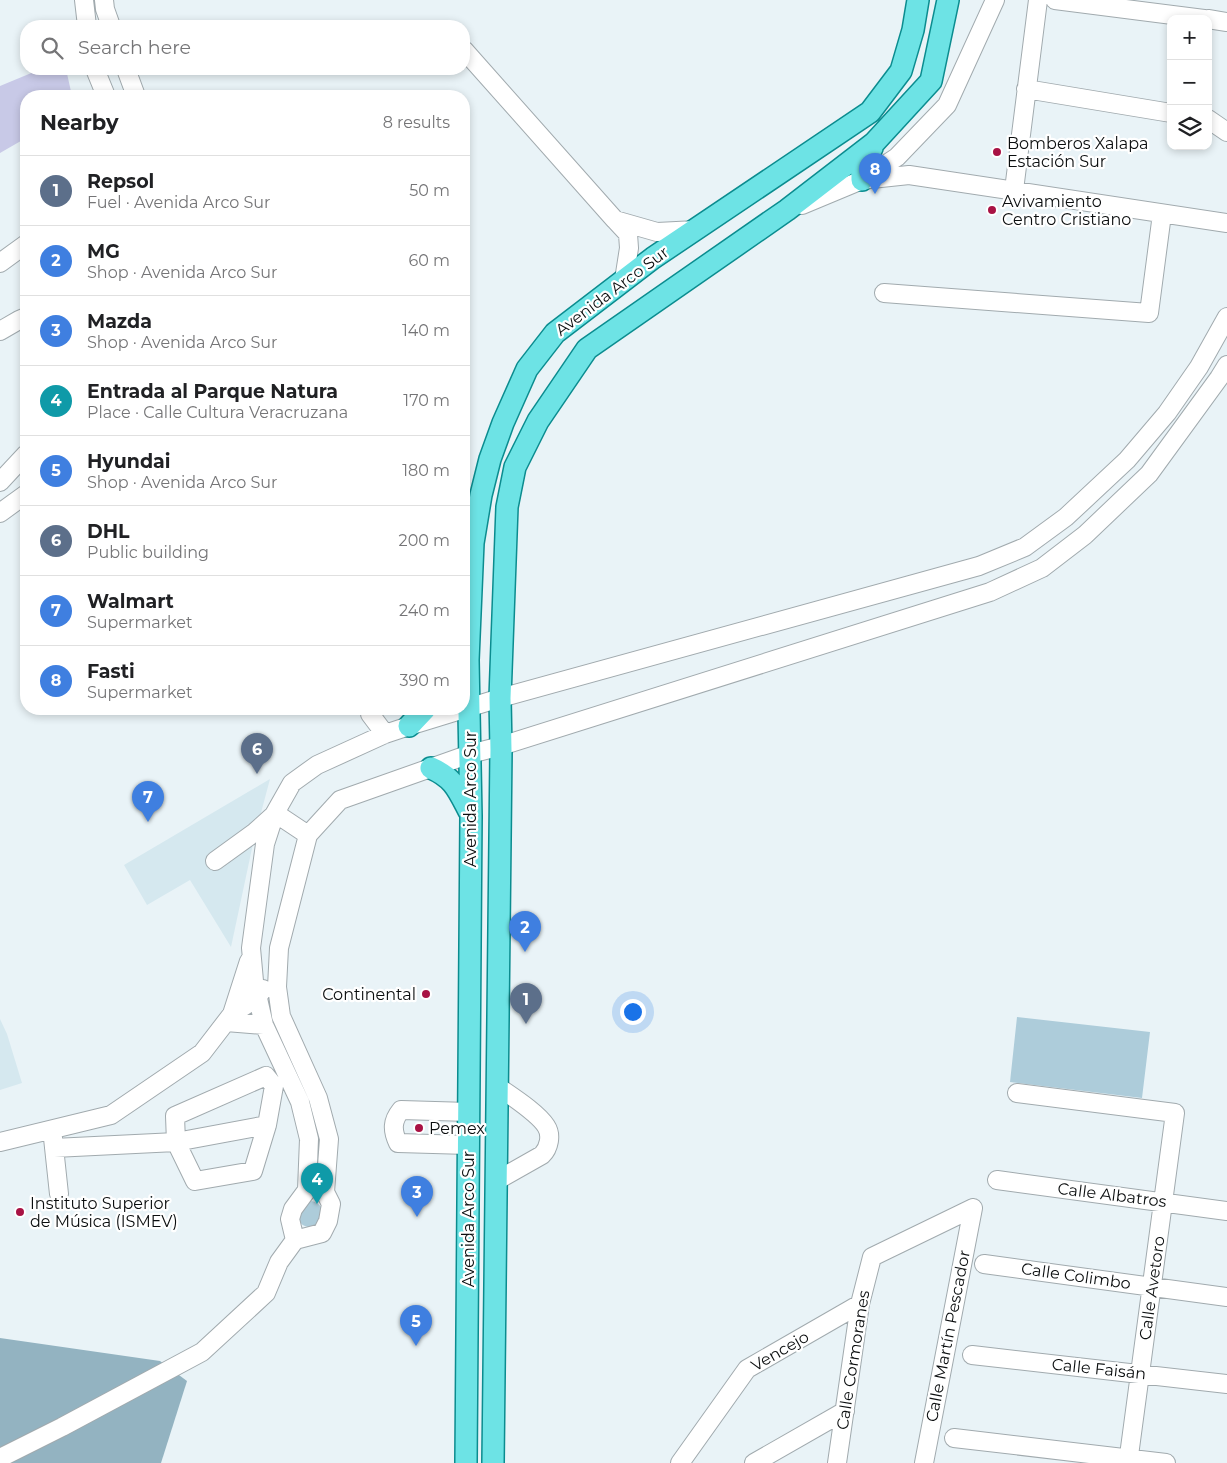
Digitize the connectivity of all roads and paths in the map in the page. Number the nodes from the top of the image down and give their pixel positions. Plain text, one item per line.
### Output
1 (84, 0) edge
2 (104, 0) edge
3 (918, 0) edge
4 (948, 0) edge
5 (995, 0) edge
6 (1038, 0) edge
7 (1055, 0) edge
8 (1173, 15) edge
9 (86, 20) edge
10 (109, 20) edge
11 (1212, 20) edge
12 (1227, 22) edge
13 (470, 57) edge
14 (97, 75) edge
15 (128, 75) edge
16 (1026, 89) junction
17 (104, 90) edge
18 (134, 90) edge
19 (1167, 112) edge
20 (1212, 122) edge
21 (1227, 132) edge
22 (874, 143) junction
23 (862, 180) junction
24 (1014, 190) junction
25 (788, 210) junction
26 (1162, 214) junction
27 (615, 220) junction
28 (1227, 223) edge
29 (696, 230) junction
30 (20, 248) edge
31 (0, 263) edge
32 (624, 280) junction
33 (884, 293) dead end
34 (1227, 317) edge
35 (20, 319) edge
36 (0, 332) edge
37 (1227, 365) edge
38 (20, 460) edge
39 (0, 482) edge
40 (20, 498) edge
41 (0, 513) edge
42 (470, 564) edge
43 (500, 698) junction
44 (470, 707) edge
45 (371, 715) edge
46 (419, 715) edge
47 (444, 715) edge
48 (469, 715) edge
49 (409, 726) junction
50 (385, 734) junction
51 (501, 746) junction
52 (470, 754) junction
53 (431, 768) junction
54 (276, 813) junction
55 (471, 816) junction
56 (308, 835) junction
57 (215, 861) dead end
58 (251, 952) junction
59 (279, 957) junction
60 (257, 998) junction
61 (229, 1018) junction
62 (264, 1025) junction
63 (286, 1027) junction
64 (497, 1086) junction
65 (1017, 1093) dead end
66 (469, 1112) junction
67 (267, 1125) junction
68 (52, 1130) junction
69 (0, 1142) edge
70 (176, 1142) junction
71 (468, 1145) junction
72 (54, 1148) junction
73 (997, 1180) dead end
74 (496, 1181) junction
75 (306, 1190) junction
76 (325, 1192) junction
77 (59, 1194) dead end
78 (1164, 1202) junction
79 (973, 1208) joint
80 (1227, 1210) edge
81 (295, 1240) junction
82 (984, 1264) dead end
83 (1152, 1287) junction
84 (1227, 1297) edge
85 (860, 1304) junction
86 (972, 1355) dead end
87 (1140, 1374) junction
88 (1227, 1384) edge
89 (845, 1411) junction
90 (954, 1438) dead end
91 (0, 1458) edge
92 (1129, 1461) edge
93 (466, 1463) edge
94 (492, 1463) edge
95 (680, 1463) edge
96 (754, 1463) edge
97 (837, 1463) edge
98 (924, 1463) edge
99 (1166, 1463) edge

1 - 9 street
2 - 10 street
3 - 29 main road, Avenida Arco Sur
4 - 22 main road, Avenida Arco Sur
5 - 23 street
6 - 16 street
7 - 8 street
11 - 12 street
13 - 27 street
14 - 17 street
15 - 18 street
16 - 19 street
16 - 24 street
20 - 21 street
22 - 23 main road
22 - 25 main road, Avenida Arco Sur
23 - 24 street
23 - 25 street
24 - 26 street
25 - 43 main road, Avenida Arco Sur
26 - 28 street
26 - 33 street
27 - 29 street
27 - 32 street
29 - 32 main road, Avenida Arco Sur
30 - 31 street
32 - 42 main road, Avenida Arco Sur
34 - 43 street
35 - 36 street
37 - 51 street
38 - 39 street
40 - 41 street
43 - 44 street
43 - 51 main road, Avenida Arco Sur
45 - 50 street
46 - 49 main road
47 - 49 street
48 - 52 main road, Avenida Arco Sur
49 - 50 street
50 - 54 street
51 - 52 street
51 - 64 main road, Avenida Arco Sur
52 - 53 street
52 - 55 main road, Avenida Arco Sur
53 - 55 main road
53 - 56 street
54 - 56 street
54 - 57 street
54 - 58 street
55 - 66 main road, Avenida Arco Sur
56 - 59 street
58 - 59 street
58 - 60 street
58 - 61 street
59 - 60 street
59 - 63 street
60 - 61 street
60 - 62 street
60 - 63 street
61 - 62 street
61 - 68 street
62 - 75 street
63 - 76 street
64 - 74 main road, Avenida Arco Sur
64 - 74 street
65 - 78 street, Calle Avetoro
66 - 71 main road, Avenida Arco Sur
66 - 71 street
67 - 70 street
67 - 70 street
67 - 70 street
68 - 69 street
68 - 72 street
70 - 72 street
71 - 93 main road, Avenida Arco Sur
72 - 77 street
73 - 78 street, Calle Albatros
74 - 94 main road, Avenida Arco Sur
75 - 76 street
75 - 81 street
76 - 81 street
78 - 80 street, Calle Albatros
78 - 83 street, Calle Avetoro
79 - 85 street, Calle Cormoranes
79 - 98 street, Calle Martín Pescador
81 - 91 street
82 - 83 street, Calle Colimbo
83 - 84 street, Calle Colimbo
83 - 87 street, Calle Avetoro
85 - 89 street, Calle Cormoranes
85 - 95 street, Vencejo
86 - 87 street, Calle Faisán
87 - 88 street, Calle Faisán
87 - 92 street, Calle Avetoro
89 - 96 street
89 - 97 street, Calle Cormoranes
90 - 92 street
92 - 99 street

